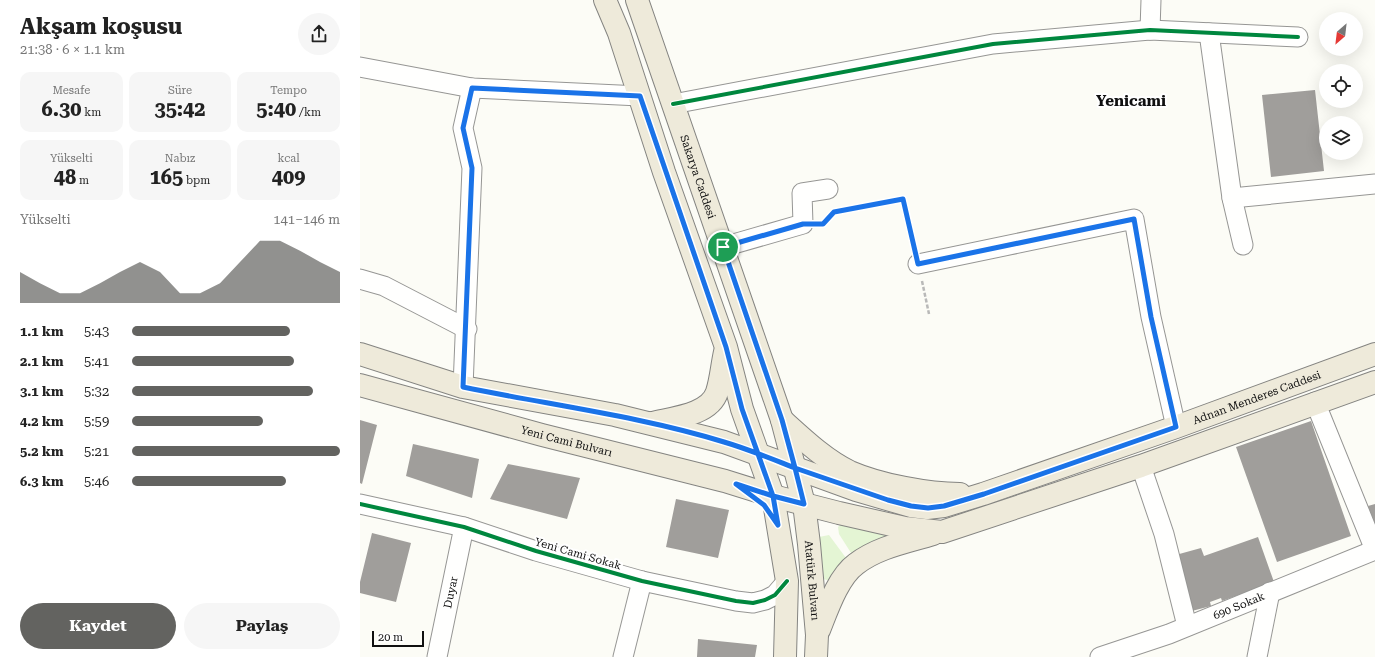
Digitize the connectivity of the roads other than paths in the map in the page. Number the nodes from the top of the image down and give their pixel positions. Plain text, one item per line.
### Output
1 (605, 0) edge
2 (637, 0) edge
3 (1151, 0) edge
4 (1150, 30) junction
5 (1210, 33) junction
6 (1298, 37) dead end
7 (360, 67) edge
8 (472, 88) junction
9 (640, 96) junction
10 (673, 104) junction
11 (1375, 184) edge
12 (828, 189) dead end
13 (1232, 198) junction
14 (1243, 245) dead end
15 (723, 247) junction
16 (918, 264) road end
17 (360, 279) edge
18 (467, 329) junction
19 (726, 347) junction
20 (360, 354) edge
21 (1375, 354) edge
22 (1375, 382) edge
23 (360, 385) edge
24 (463, 387) junction
25 (1315, 402) junction
26 (782, 420) junction
27 (651, 423) junction
28 (1176, 427) junction
29 (758, 454) junction
30 (1141, 466) junction
31 (795, 468) junction
32 (736, 484) junction
33 (984, 494) junction
34 (773, 496) junction
35 (360, 504) edge
36 (804, 504) junction
37 (778, 525) junction
38 (464, 527) junction
39 (942, 532) junction
40 (1375, 550) edge
41 (642, 581) junction
42 (787, 581) junction
43 (1270, 592) junction
44 (1187, 626) junction
45 (817, 635) junction
46 (437, 657) edge
47 (623, 657) edge
48 (785, 657) edge
49 (816, 657) edge
50 (1100, 657) edge
51 (1257, 657) edge

1 - 9 main road
2 - 10 main road, Sakarya Caddesi
3 - 4 street
4 - 5 street
4 - 10 street
5 - 6 street
5 - 13 street
7 - 8 street
8 - 9 street
8 - 18 street
9 - 19 main road
10 - 15 main road, Sakarya Caddesi
11 - 13 street
12 - 15 street
13 - 14 street
15 - 26 main road, Sakarya Caddesi
16 - 28 street
17 - 18 street
18 - 24 street
19 - 27 main road
19 - 29 main road
20 - 24 main road
21 - 28 main road, Adnan Menderes Caddesi
22 - 25 main road
23 - 32 main road, Yeni Cami Bulvarı
24 - 27 main road
25 - 30 main road
25 - 40 street
26 - 31 main road, Sakarya Caddesi
26 - 33 main road
27 - 29 main road
28 - 33 main road, Adnan Menderes Caddesi
29 - 31 main road, Adnan Menderes Caddesi
29 - 34 main road
30 - 39 main road
30 - 44 street
31 - 33 main road, Adnan Menderes Caddesi
31 - 36 main road, Atatürk Bulvarı
32 - 34 main road, Yeni Cami Bulvarı
32 - 37 main road
34 - 36 main road, Yeni Cami Bulvarı
34 - 37 main road
35 - 38 street, Yeni Cami Sokak
36 - 39 main road
36 - 45 main road, Atatürk Bulvarı
37 - 42 main road
38 - 41 street, Yeni Cami Sokak
38 - 46 street, Duyar
39 - 45 main road
40 - 43 street, 690 Sokak
41 - 42 street, Yeni Cami Sokak
41 - 47 street
42 - 48 main road
43 - 44 street, 690 Sokak
43 - 51 street
44 - 50 street, 690 Sokak
45 - 49 main road, Atatürk Bulvarı

